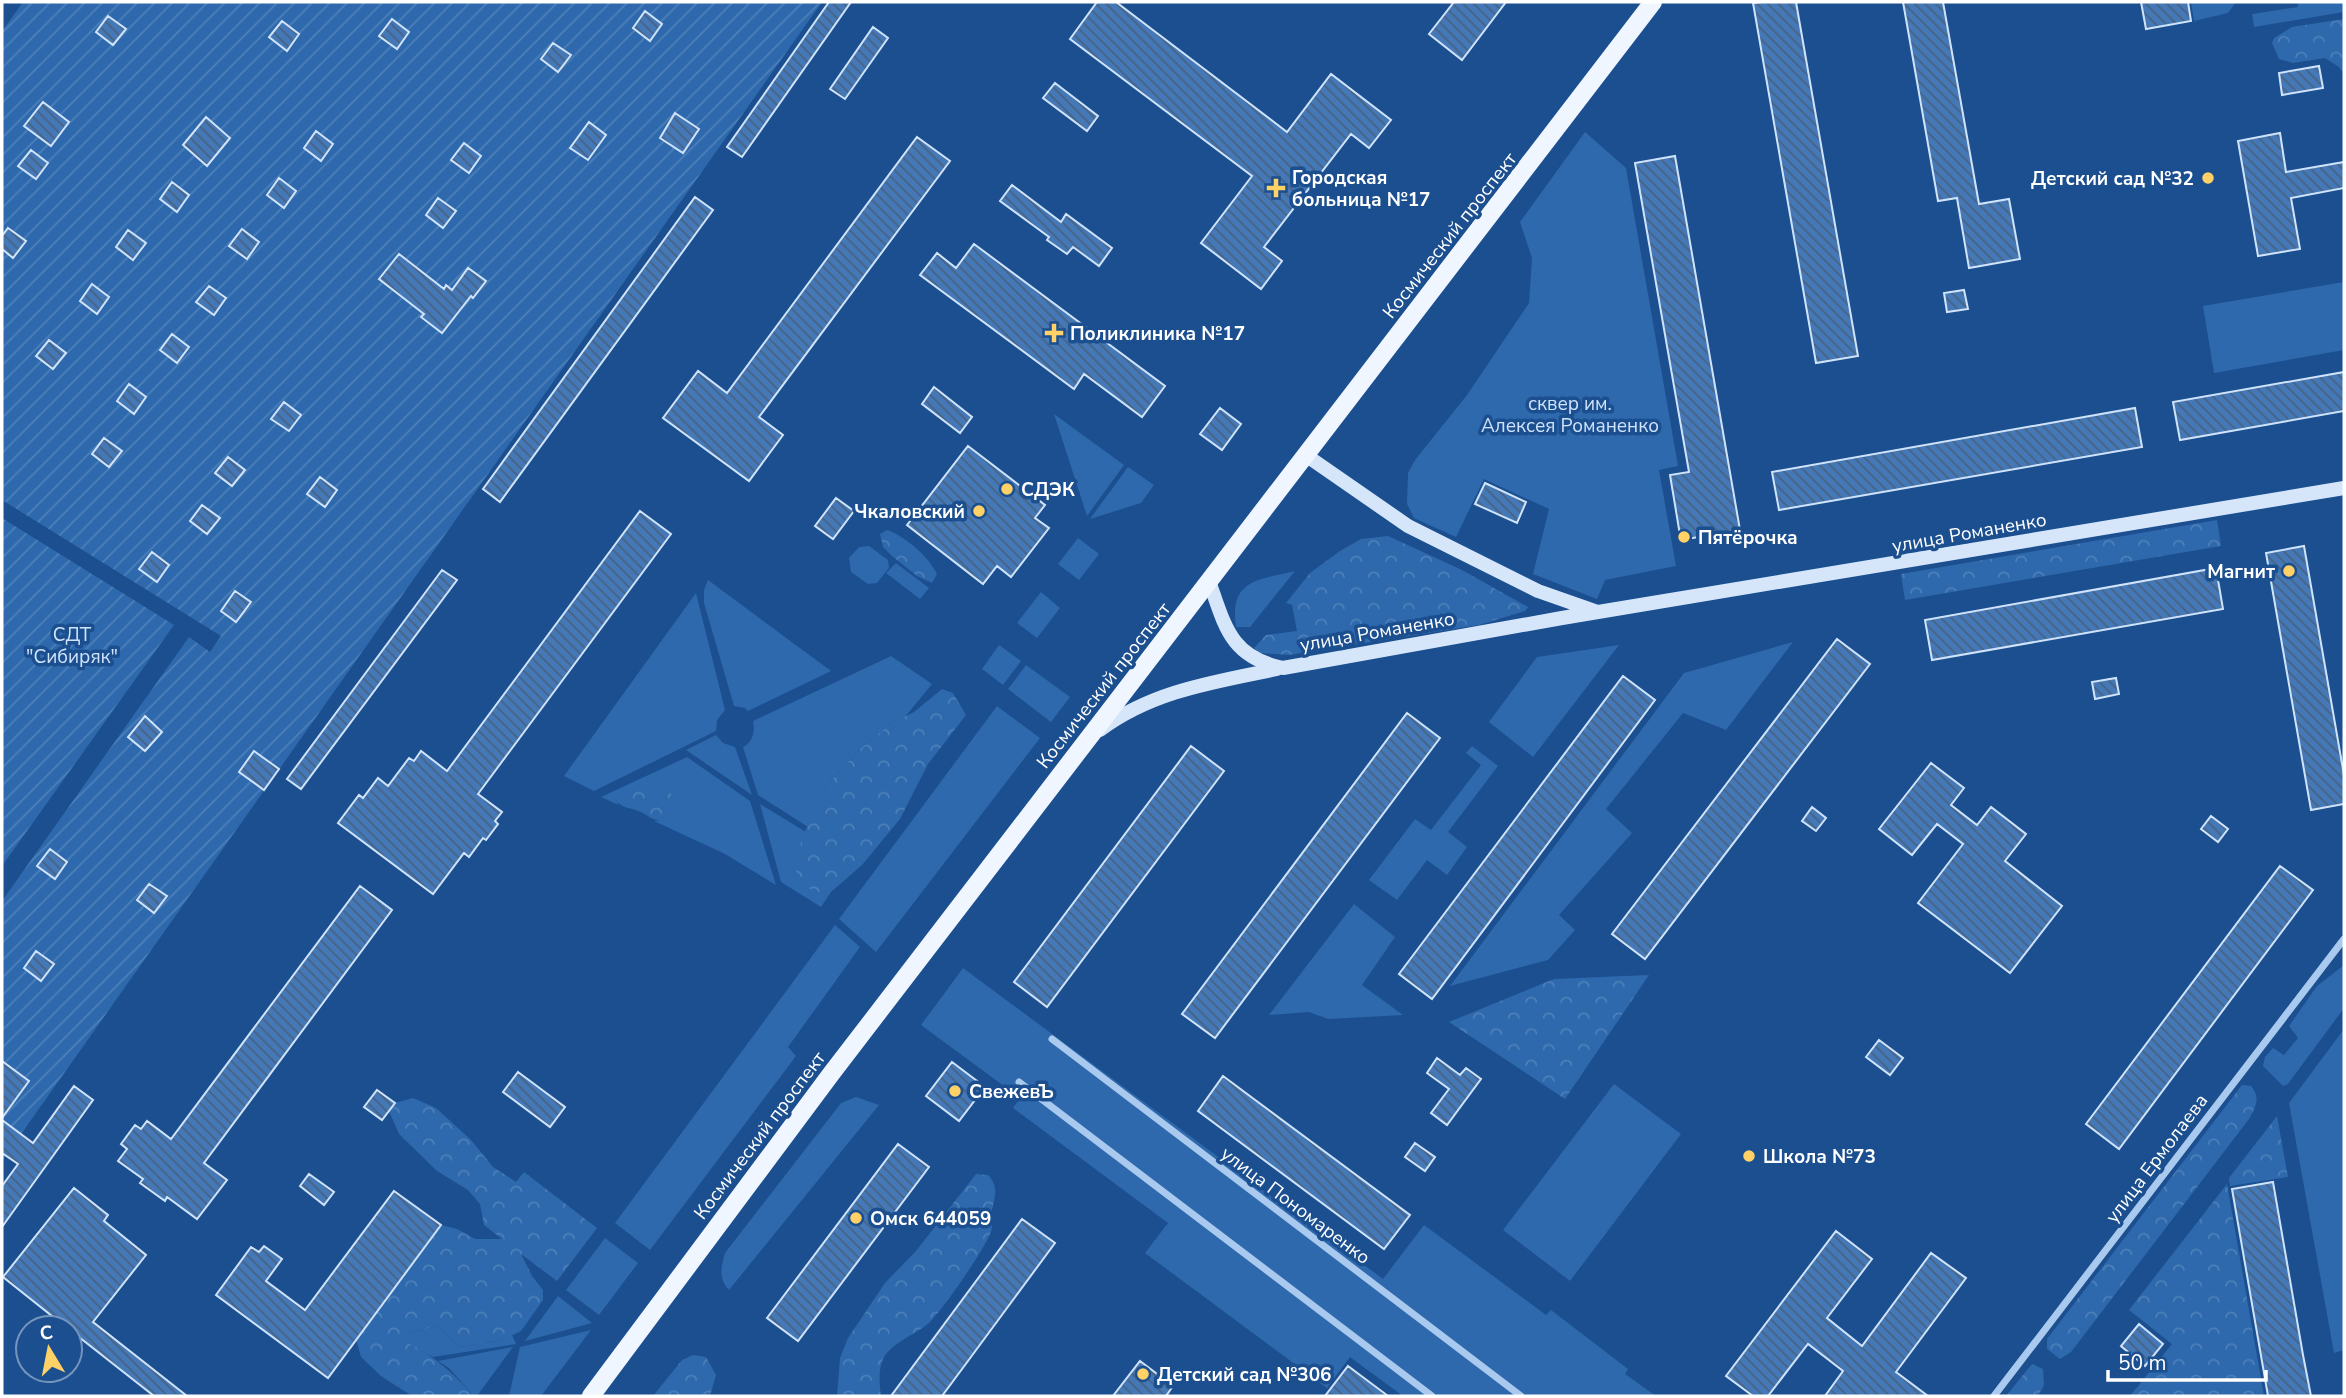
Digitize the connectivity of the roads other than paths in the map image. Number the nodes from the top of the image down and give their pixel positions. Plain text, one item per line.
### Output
1 (1653, 2) edge
2 (1307, 456) junction
3 (2344, 488) edge
4 (1209, 581) junction
5 (1599, 613) junction
6 (1283, 667) junction
7 (1087, 739) junction
8 (2344, 939) edge
9 (1052, 1039) dead end
10 (1019, 1082) dead end
11 (591, 1396) edge
12 (1432, 1396) edge
13 (1521, 1396) edge
14 (1994, 1396) edge

1 - 2 main road, Космический проспект
2 - 4 main road, Космический проспект
2 - 5 main road, улица Романенко
3 - 5 main road, улица Романенко
4 - 6 main road, улица Романенко
4 - 7 main road, Космический проспект
5 - 6 main road, улица Романенко
6 - 7 main road
7 - 11 main road, Космический проспект
8 - 14 street, улица Ермолаева
9 - 13 street, улица Пономаренко
10 - 12 street

